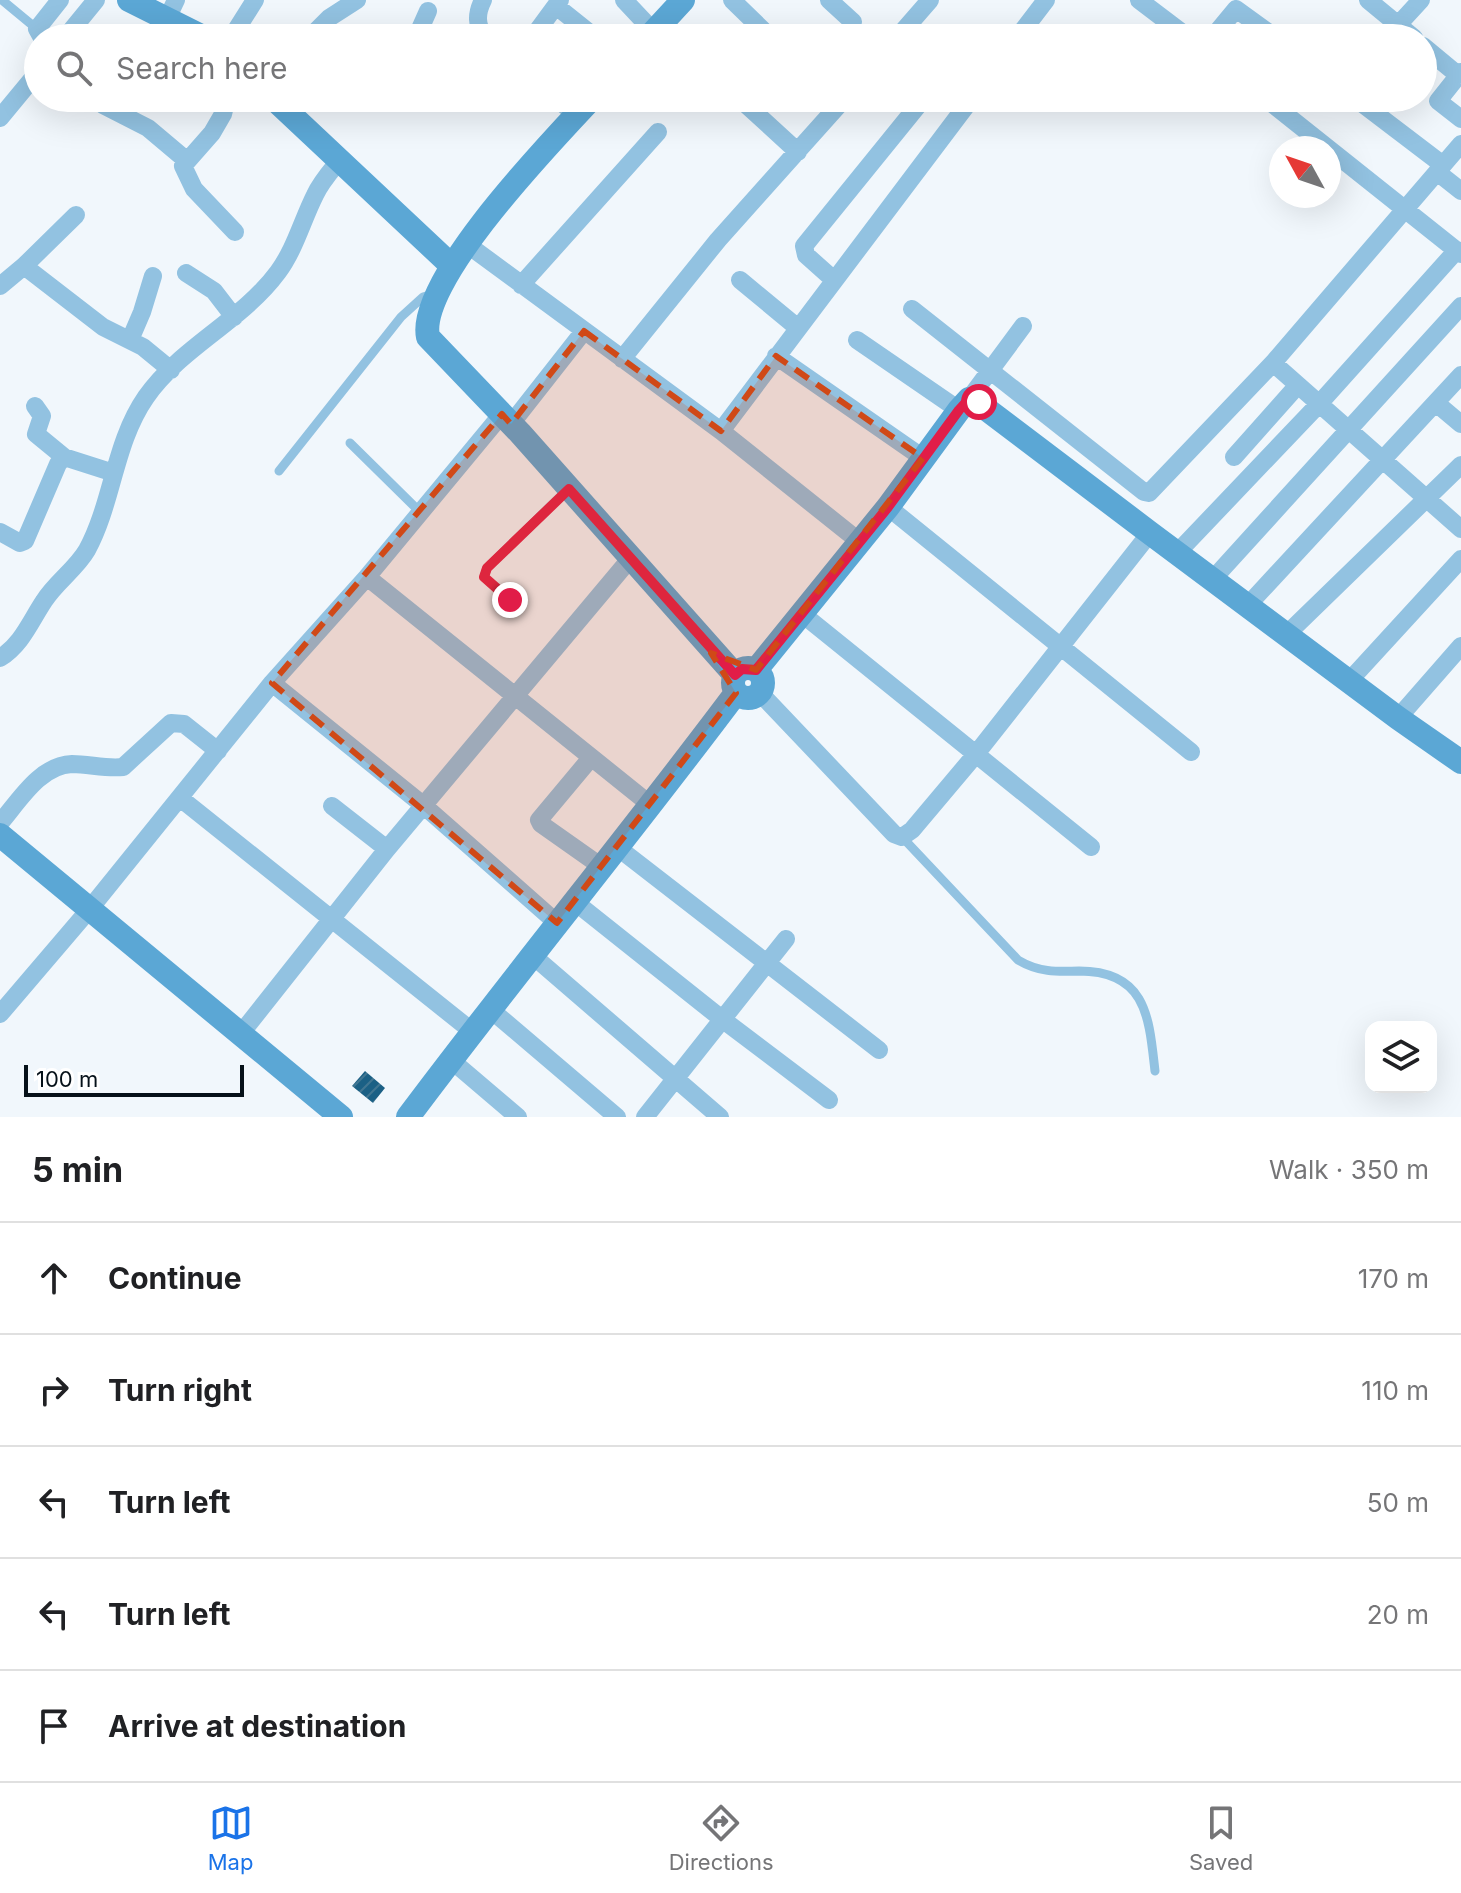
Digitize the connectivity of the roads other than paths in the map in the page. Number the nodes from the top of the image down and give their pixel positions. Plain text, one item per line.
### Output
1 (2, 0) edge
2 (60, 0) edge
3 (96, 0) edge
4 (129, 0) edge
5 (255, 0) edge
6 (357, 0) edge
7 (483, 0) edge
8 (624, 0) edge
9 (683, 0) edge
10 (732, 0) edge
11 (829, 0) edge
12 (930, 0) edge
13 (1046, 0) edge
14 (1139, 0) edge
15 (1368, 0) edge
16 (1421, 0) edge
17 (558, 3) edge
18 (171, 9) edge
19 (428, 11) dead end
20 (853, 22) dead end
21 (29, 24) edge
22 (46, 24) edge
23 (76, 24) edge
24 (189, 24) edge
25 (240, 24) edge
26 (323, 24) edge
27 (422, 24) edge
28 (478, 24) edge
29 (542, 24) edge
30 (581, 24) edge
31 (649, 24) edge
32 (666, 24) edge
33 (757, 24) edge
34 (909, 24) edge
35 (1028, 24) edge
36 (1171, 24) edge
37 (1224, 24) edge
38 (1257, 24) edge
39 (1397, 24) edge
40 (1399, 24) edge
41 (1437, 57) edge
42 (1459, 74) edge
43 (24, 89) edge
44 (117, 112) edge
45 (224, 112) edge
46 (288, 112) edge
47 (579, 112) edge
48 (754, 112) edge
49 (829, 112) edge
50 (913, 112) edge
51 (961, 112) edge
52 (1283, 112) edge
53 (1372, 112) edge
54 (0, 118) edge
55 (1461, 119) edge
56 (658, 132) dead end
57 (1461, 144) edge
58 (798, 152) junction
59 (186, 160) junction
60 (339, 161) junction
61 (1440, 168) junction
62 (1461, 191) edge
63 (1407, 209) junction
64 (76, 215) dead end
65 (235, 232) dead end
66 (468, 245) junction
67 (1459, 252) edge
68 (24, 266) junction
69 (452, 266) junction
70 (186, 273) dead end
71 (153, 276) dead end
72 (740, 280) dead end
73 (834, 280) junction
74 (521, 285) junction
75 (0, 286) edge
76 (439, 292) junction
77 (1461, 306) edge
78 (912, 309) dead end
79 (234, 317) junction
80 (1023, 326) dead end
81 (798, 328) junction
82 (584, 331) junction
83 (130, 340) junction
84 (857, 340) dead end
85 (776, 356) junction
86 (622, 359) junction
87 (1273, 363) junction
88 (990, 369) junction
89 (171, 370) junction
90 (1461, 375) edge
91 (1298, 385) junction
92 (1436, 403) junction
93 (964, 404) junction
94 (1319, 404) junction
95 (35, 406) dead end
96 (506, 419) junction
97 (1461, 424) edge
98 (1348, 430) junction
99 (721, 431) junction
100 (350, 443) dead end
101 (64, 457) junction
102 (1234, 457) dead end
103 (923, 458) junction
104 (1384, 459) junction
105 (1461, 465) edge
106 (279, 471) dead end
107 (114, 473) junction
108 (569, 489) junction
109 (1428, 498) junction
110 (888, 507) junction
111 (420, 512) junction
112 (1461, 529) edge
113 (0, 532) edge
114 (1150, 533) junction
115 (860, 542) junction
116 (1177, 553) junction
117 (630, 559) junction
118 (1461, 559) edge
119 (367, 577) junction
120 (1213, 579) junction
121 (510, 600) dead end
122 (1248, 605) junction
123 (801, 613) junction
124 (1287, 634) junction
125 (1061, 646) junction
126 (1461, 646) edge
127 (0, 658) edge
128 (1350, 680) junction
129 (272, 683) junction
130 (747, 683) junction
131 (515, 698) junction
132 (1398, 718) junction
133 (218, 751) junction
134 (1191, 752) dead end
135 (976, 754) junction
136 (590, 759) junction
137 (1461, 762) edge
138 (180, 798) junction
139 (423, 805) junction
140 (332, 806) dead end
141 (652, 806) junction
142 (0, 823) edge
143 (0, 835) edge
144 (902, 837) junction
145 (617, 847) junction
146 (1091, 847) dead end
147 (387, 849) junction
148 (602, 867) junction
149 (575, 902) junction
150 (88, 911) junction
151 (331, 918) junction
152 (557, 923) junction
153 (786, 939) dead end
154 (532, 955) junction
155 (766, 963) junction
156 (490, 1009) junction
157 (0, 1014) edge
158 (722, 1019) junction
159 (473, 1032) junction
160 (239, 1036) junction
161 (879, 1050) dead end
162 (451, 1060) junction
163 (1155, 1071) dead end
164 (674, 1079) junction
165 (829, 1100) dead end
166 (412, 1116) edge
167 (341, 1117) edge
168 (518, 1117) edge
169 (617, 1117) edge
170 (645, 1117) edge
171 (720, 1117) edge

1 - 21 lane
2 - 22 street
3 - 23 street
4 - 18 street
5 - 25 street
6 - 26 street
7 - 28 street
8 - 31 street
9 - 32 street
10 - 33 street
11 - 20 street
12 - 34 street
13 - 35 street
14 - 36 street
15 - 39 street
16 - 40 street
17 - 29 street
17 - 30 street
18 - 24 street
19 - 27 street
37 - 38 street
41 - 42 street
42 - 55 street
43 - 54 street
44 - 59 street
45 - 59 street
46 - 60 street
47 - 66 street
48 - 58 street
49 - 58 street
50 - 73 street
51 - 73 street
52 - 63 street
53 - 61 street
56 - 74 street
57 - 61 street
58 - 86 street
59 - 65 street
60 - 69 street
60 - 79 street
61 - 62 street
61 - 63 street
63 - 67 street
63 - 87 street
64 - 68 street
66 - 69 street
66 - 74 street
67 - 94 street
68 - 75 street
68 - 83 street
69 - 76 street
70 - 79 street
71 - 83 street
72 - 81 street
73 - 81 street
74 - 82 street
76 - 96 street
76 - 106 lane
77 - 98 street
78 - 88 street
79 - 89 street
80 - 88 street
81 - 85 street
82 - 86 street
82 - 96 street
83 - 89 street
84 - 93 street
85 - 99 street
85 - 103 street
86 - 99 street
87 - 88 street
87 - 91 street
88 - 93 street
89 - 107 street
90 - 92 street
91 - 94 street
91 - 102 street
92 - 97 street
92 - 104 street
93 - 103 street
93 - 114 street
94 - 98 street
94 - 116 street
95 - 101 street
96 - 108 street
96 - 111 street
98 - 104 street
98 - 120 street
99 - 115 street
100 - 111 lane
101 - 107 street
101 - 113 street
103 - 110 street
104 - 109 street
104 - 122 street
105 - 109 street
107 - 127 street
108 - 117 street
108 - 121 lane
109 - 112 street
109 - 124 street
110 - 115 street
110 - 125 street
111 - 119 street
114 - 116 street
114 - 125 street
115 - 123 street
116 - 120 street
117 - 130 street
117 - 131 street
118 - 128 street
119 - 129 street
119 - 131 street
120 - 122 street
122 - 124 street
123 - 130 street
123 - 135 street
124 - 128 street
125 - 134 street
125 - 135 street
126 - 132 street
128 - 132 street
129 - 133 street
129 - 139 street
130 - 141 street
130 - 144 street
131 - 136 street
131 - 139 street
132 - 137 street
133 - 138 street
133 - 142 street
135 - 144 street
135 - 146 street
136 - 141 street
136 - 148 street
138 - 150 street
138 - 151 street
139 - 147 street
139 - 152 street
140 - 147 street
141 - 145 street
143 - 150 street
144 - 163 lane
145 - 148 street
145 - 155 street
147 - 151 street
148 - 149 street
149 - 152 street
149 - 158 street
150 - 157 street
150 - 160 street
151 - 159 street
151 - 160 street
152 - 154 street
153 - 155 street
154 - 156 street
154 - 164 street
155 - 158 street
155 - 161 street
156 - 159 street
156 - 169 street
158 - 164 street
158 - 165 street
159 - 162 street
160 - 167 street
162 - 166 street
162 - 168 street
164 - 170 street
164 - 171 street

